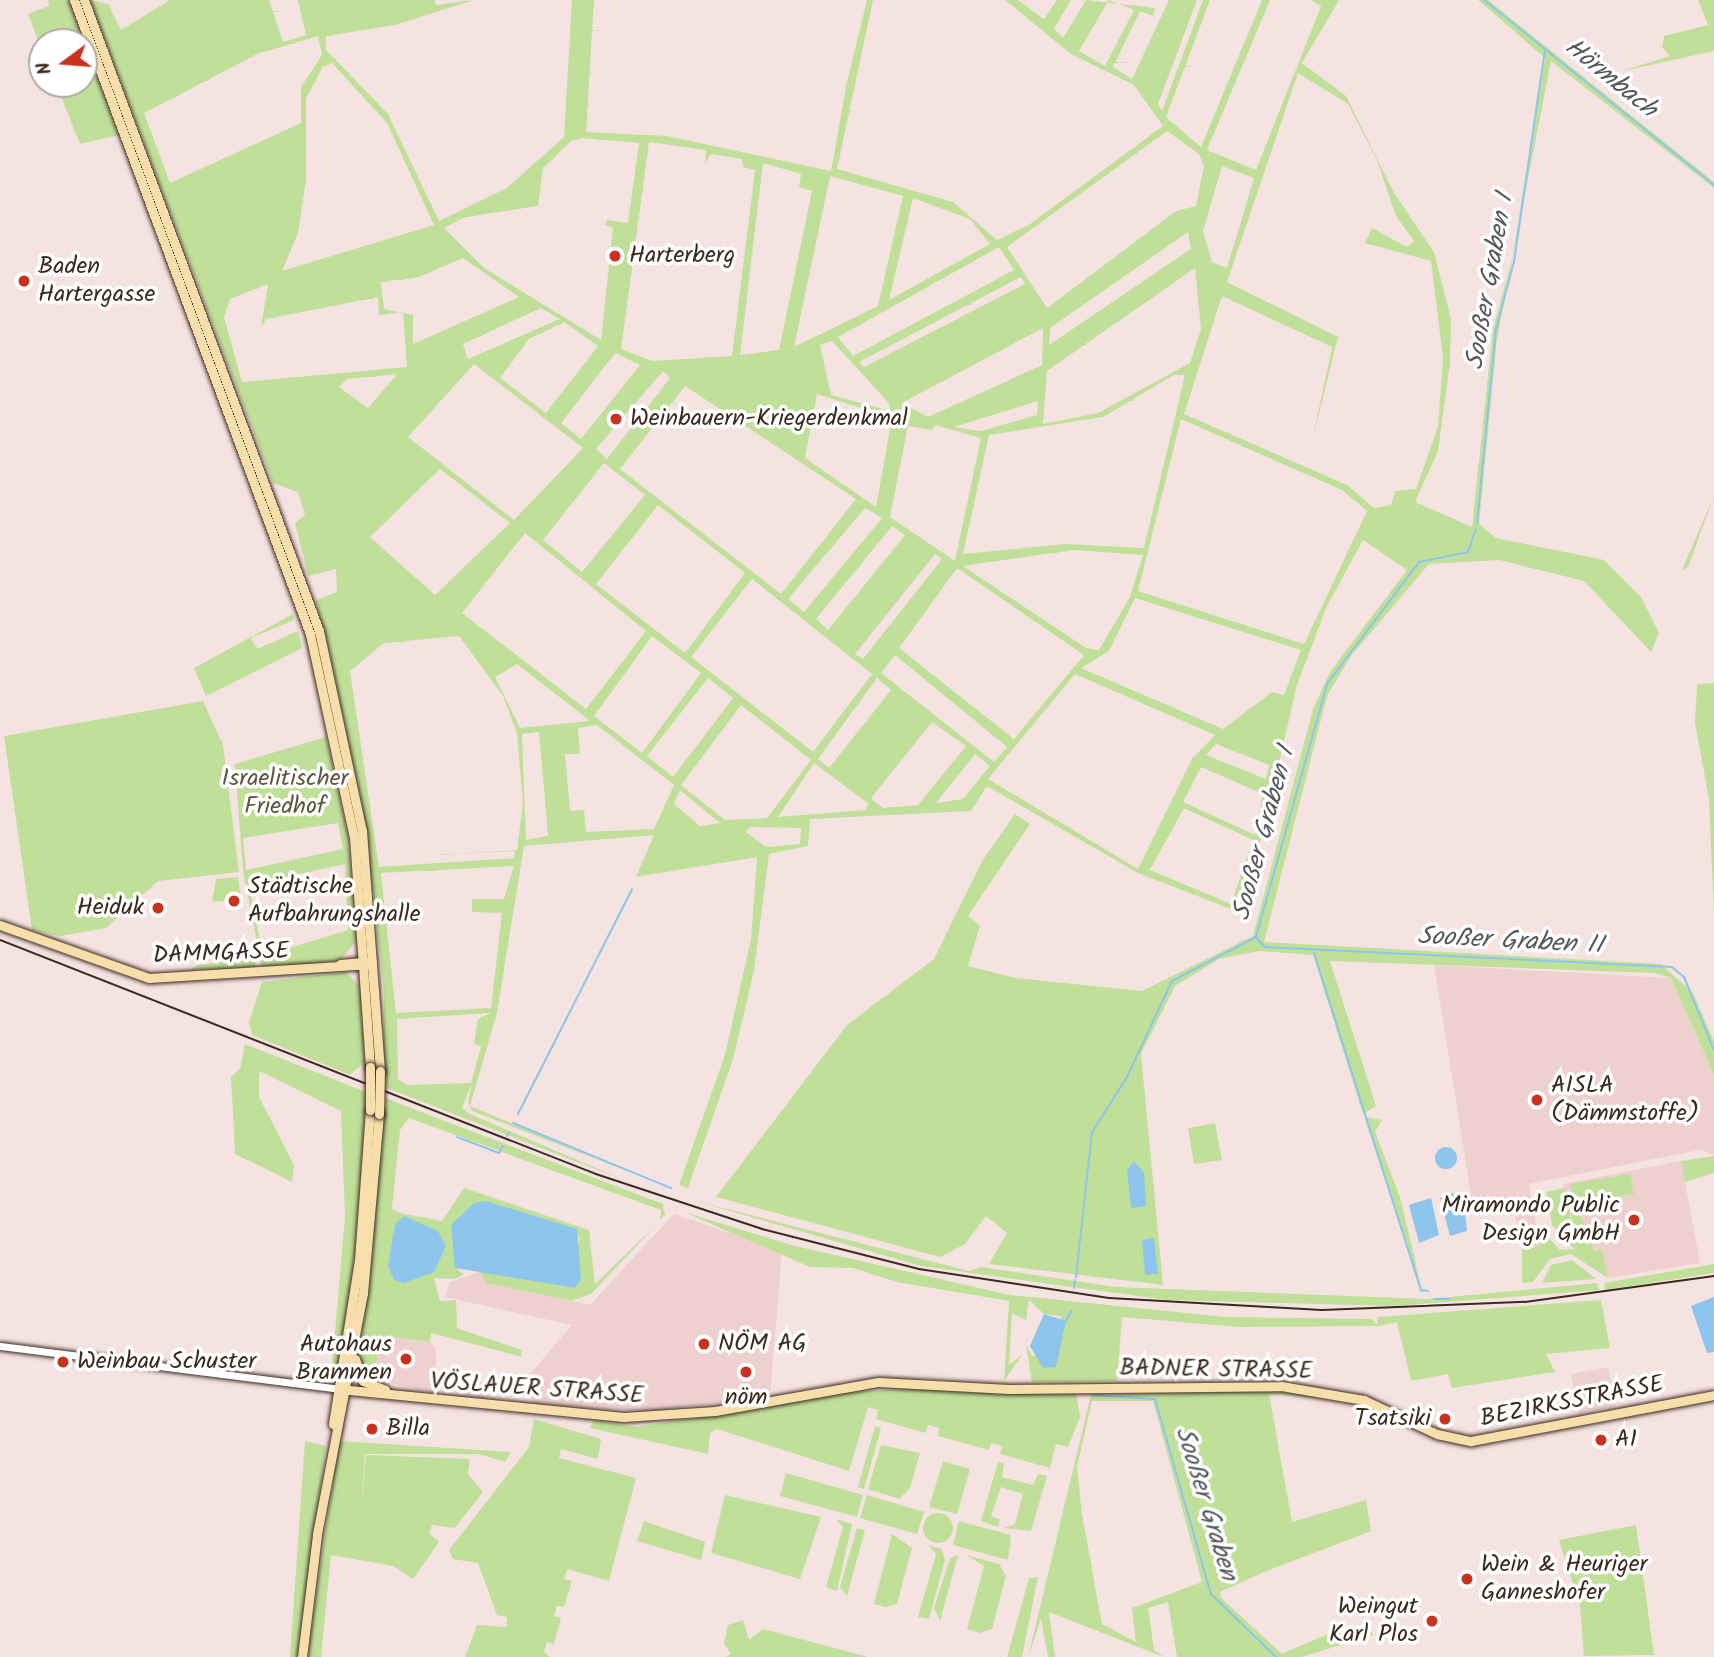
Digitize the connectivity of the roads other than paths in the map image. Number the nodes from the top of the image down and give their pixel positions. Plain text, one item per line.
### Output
1 (74, 0) edge
2 (84, 0) edge
3 (0, 925) edge
4 (365, 934) junction
5 (370, 963) junction
6 (351, 965) junction
7 (368, 986) junction
8 (374, 1112) junction
9 (358, 1323) junction
10 (0, 1346) edge
11 (1071, 1388) joint
12 (342, 1389) junction
13 (1714, 1395) edge
14 (399, 1397) junction
15 (1437, 1434) joint
16 (302, 1657) edge

1 - 4 main road
2 - 5 main road
3 - 6 main road, DAMMGASSE
4 - 5 main road
4 - 6 main road
5 - 6 main road, DAMMGASSE
5 - 7 main road
5 - 8 main road, bridge
6 - 7 main road
7 - 8 main road, bridge
8 - 9 main road
8 - 12 main road
9 - 12 main road
9 - 14 main road
10 - 12 street, VÖSLAUER STRASSE
11 - 14 main road, VÖSLAUER STRASSE
11 - 15 main road, BADNER STRASSE
12 - 14 main road, VÖSLAUER STRASSE
12 - 16 main road
13 - 15 main road, BEZIRKSSTRASSE

